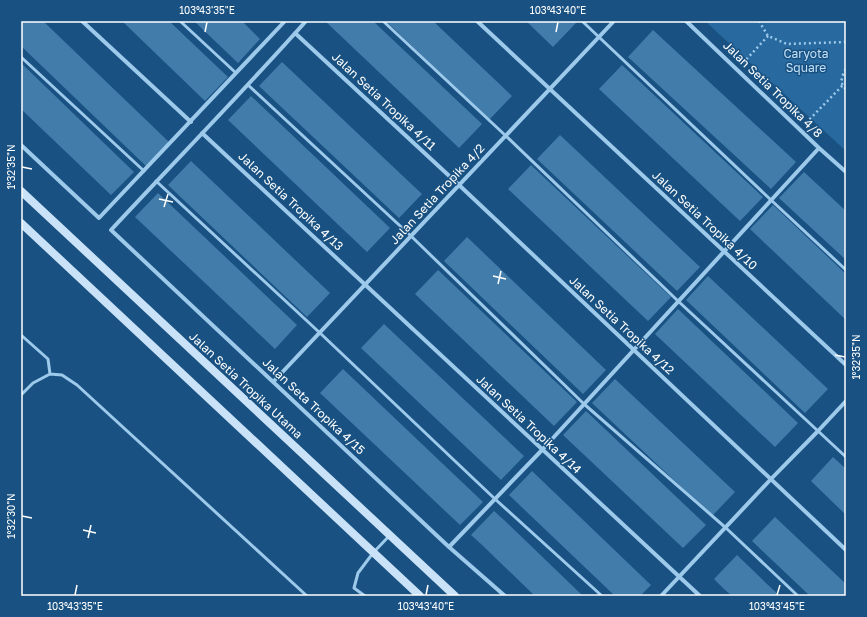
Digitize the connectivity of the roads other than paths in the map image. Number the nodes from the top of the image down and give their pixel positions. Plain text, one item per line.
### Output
1 (82, 21) edge
2 (180, 21) edge
3 (306, 21) edge
4 (383, 21) edge
5 (477, 21) edge
6 (582, 21) edge
7 (614, 21) edge
8 (686, 21) edge
9 (284, 22) edge
10 (295, 33) junction
11 (599, 37) junction
12 (21, 57) edge
13 (236, 73) junction
14 (248, 85) junction
15 (550, 89) junction
16 (190, 122) junction
17 (202, 133) junction
18 (506, 136) junction
19 (21, 146) edge
20 (819, 148) junction
21 (144, 170) junction
22 (846, 172) edge
23 (156, 182) junction
24 (460, 185) junction
25 (21, 191) edge
26 (771, 200) junction
27 (21, 223) edge
28 (411, 236) junction
29 (724, 251) junction
30 (846, 270) edge
31 (365, 284) junction
32 (678, 301) junction
33 (320, 333) junction
34 (21, 335) edge
35 (634, 350) junction
36 (846, 365) edge
37 (50, 374) junction
38 (274, 381) junction
39 (21, 396) edge
40 (846, 401) edge
41 (584, 404) junction
42 (818, 431) junction
43 (542, 450) junction
44 (846, 457) edge
45 (772, 479) junction
46 (495, 499) junction
47 (726, 528) junction
48 (390, 535) junction
49 (449, 547) junction
50 (846, 550) edge
51 (373, 553) junction
52 (680, 577) junction
53 (307, 596) edge
54 (365, 596) edge
55 (420, 596) edge
56 (455, 596) edge
57 (505, 596) edge
58 (602, 596) edge
59 (661, 596) edge
60 (700, 596) edge
61 (798, 596) edge

1 - 16 street
2 - 13 lane
3 - 10 street
4 - 18 lane
5 - 15 street, Jalan Setia Tropika 4/10
6 - 11 lane
7 - 11 street, Jalan Setia Tropika 4/2
8 - 20 street, Jalan Setia Tropika 4/8
9 - 13 street
10 - 14 street
10 - 24 street, Jalan Setia Tropika 4/11
11 - 15 street, Jalan Setia Tropika 4/2
11 - 26 lane
12 - 21 lane
13 - 16 street
14 - 17 street
14 - 28 lane
15 - 18 street, Jalan Setia Tropika 4/2
15 - 29 street, Jalan Setia Tropika 4/10
16 - 21 street
17 - 23 street
17 - 31 street, Jalan Setia Tropika 4/13
18 - 24 street, Jalan Setia Tropika 4/2
18 - 32 lane
19 - 21 street
20 - 22 street, Jalan Setia Tropika 4/8
20 - 26 street
23 - 33 lane
23 - 38 street, Jalan Seta Tropika 4/15
24 - 28 street, Jalan Setia Tropika 4/2
24 - 35 street, Jalan Setia Tropika 4/12
25 - 48 main road, Jalan Setia Tropika Utama
26 - 29 street
26 - 30 lane
27 - 51 main road
28 - 31 street, Jalan Setia Tropika 4/2
28 - 41 lane
29 - 32 street
29 - 36 street, Jalan Setia Tropika 4/10
31 - 33 street, Jalan Setia Tropika 4/2
31 - 43 street, Jalan Setia Tropika 4/14
32 - 35 street
32 - 42 lane
33 - 38 street, Jalan Setia Tropika 4/2
33 - 46 lane
34 - 37 lane
35 - 41 street
35 - 45 street, Jalan Setia Tropika 4/12
37 - 39 lane
37 - 53 lane
38 - 49 street, Jalan Seta Tropika 4/15
40 - 42 street
41 - 43 street
41 - 47 lane
42 - 44 lane
42 - 45 street
43 - 46 street
43 - 52 street, Jalan Setia Tropika 4/14
45 - 47 street
45 - 50 street, Jalan Setia Tropika 4/12
46 - 49 street
46 - 58 lane
47 - 52 street
47 - 61 lane
48 - 51 lane
48 - 56 main road, Jalan Setia Tropika Utama
49 - 57 street, Jalan Seta Tropika 4/15
51 - 54 lane
51 - 55 main road
52 - 59 street
52 - 60 street, Jalan Setia Tropika 4/14

